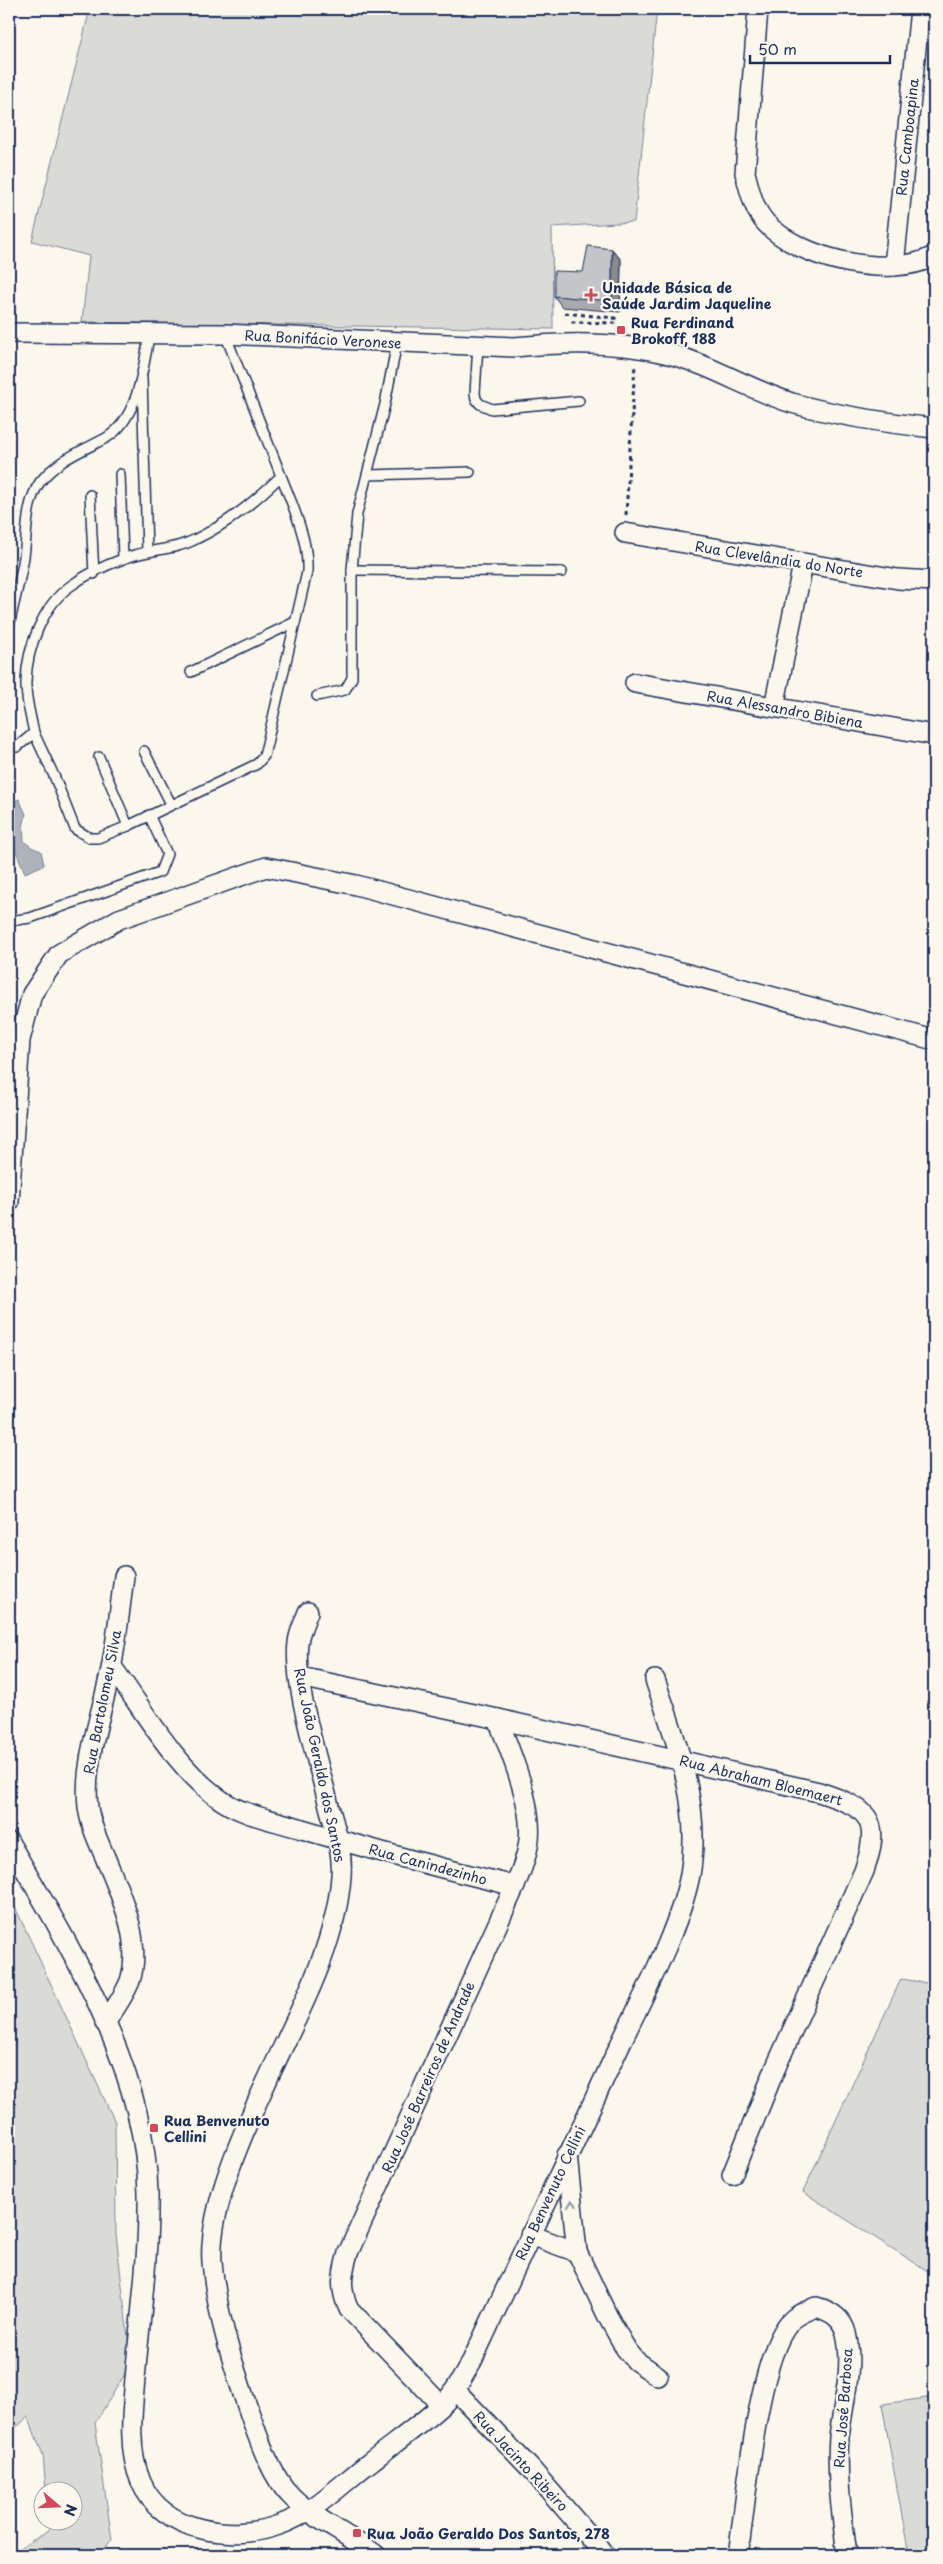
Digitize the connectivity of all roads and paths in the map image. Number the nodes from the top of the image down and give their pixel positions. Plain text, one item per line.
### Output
1 (758, 9) edge
2 (920, 9) edge
3 (934, 256) edge
4 (894, 266) junction
5 (564, 313) dead end
6 (150, 332) junction
7 (9, 333) edge
8 (225, 334) junction
9 (397, 342) junction
10 (569, 344) junction
11 (478, 346) junction
12 (636, 348) junction
13 (142, 371) junction
14 (579, 401) dead end
15 (934, 428) edge
16 (470, 472) dead end
17 (120, 474) dead end
18 (368, 475) junction
19 (281, 476) junction
20 (90, 495) dead end
21 (625, 533) joint
22 (147, 552) junction
23 (124, 558) junction
24 (803, 564) junction
25 (352, 570) junction
26 (562, 572) dead end
27 (94, 574) junction
28 (934, 581) edge
29 (295, 622) junction
30 (9, 627) edge
31 (191, 672) dead end
32 (635, 683) dead end
33 (317, 696) dead end
34 (774, 708) junction
35 (34, 733) junction
36 (934, 735) edge
37 (9, 740) edge
38 (144, 752) dead end
39 (98, 757) dead end
40 (171, 804) junction
41 (149, 815) junction
42 (128, 826) junction
43 (9, 921) edge
44 (934, 1040) edge
45 (9, 1202) edge
46 (124, 1576) dead end
47 (308, 1612) dead end
48 (112, 1667) junction
49 (300, 1677) junction
50 (655, 1680) dead end
51 (498, 1718) junction
52 (684, 1761) junction
53 (338, 1840) junction
54 (9, 1842) edge
55 (515, 1886) junction
56 (105, 2023) junction
57 (567, 2155) junction
58 (732, 2175) dead end
59 (530, 2235) junction
60 (577, 2252) junction
61 (658, 2376) dead end
62 (455, 2390) junction
63 (441, 2405) junction
64 (309, 2510) junction
65 (376, 2555) edge
66 (605, 2555) edge
67 (738, 2555) edge
68 (847, 2555) edge

1 - 4 street
2 - 4 street, Rua Camboapina
3 - 4 street
5 - 10 path
6 - 7 street, Rua Bonifácio Veronese
6 - 8 street, Rua Bonifácio Veronese
6 - 13 lane
8 - 9 street, Rua Bonifácio Veronese
8 - 19 lane
9 - 11 street, Rua Bonifácio Veronese
9 - 18 lane
10 - 11 street, Rua Bonifácio Veronese
10 - 12 street, Rua Bonifácio Veronese
11 - 14 lane
12 - 15 street, Rua Bonifácio Veronese
12 - 21 path
13 - 22 lane
13 - 30 lane
16 - 18 lane
17 - 23 lane
18 - 25 lane
19 - 22 lane
19 - 29 lane
20 - 27 lane
21 - 24 street, Rua Clevelândia do Norte
22 - 23 lane
23 - 27 lane
24 - 28 street, Rua Clevelândia do Norte
24 - 34 street
25 - 26 lane
25 - 33 lane
27 - 35 lane
29 - 31 lane
29 - 40 lane
32 - 34 street, Rua Alessandro Bibiena
34 - 36 street, Rua Alessandro Bibiena
35 - 37 lane
35 - 42 lane
38 - 40 lane
39 - 42 lane
40 - 41 lane
41 - 42 lane
41 - 43 lane
44 - 45 street
46 - 48 street, Rua Bartolomeu Silva
47 - 49 street, Rua João Geraldo dos Santos
48 - 53 street, Rua Canindezinho
48 - 56 street, Rua Bartolomeu Silva
49 - 51 street, Rua Abraham Bloemaert
49 - 53 street, Rua João Geraldo dos Santos
50 - 52 street, Rua Benvenuto Cellini
51 - 52 street, Rua Abraham Bloemaert
51 - 55 street, Rua José Barreiros de Andrade
52 - 57 street, Rua Benvenuto Cellini
52 - 58 street, Rua Abraham Bloemaert
53 - 55 street, Rua Canindezinho
53 - 64 street, Rua João Geraldo dos Santos
54 - 56 street, Rua Benvenuto Cellini
55 - 63 street, Rua José Barreiros de Andrade
56 - 64 street, Rua Benvenuto Cellini
57 - 59 street, Rua Benvenuto Cellini
60 -> 57 street
59 - 60 street
59 - 62 street, Rua Benvenuto Cellini
60 - 61 street
62 - 63 street, Rua Benvenuto Cellini
62 - 66 street, Rua Jacinto Ribeiro
63 - 64 street, Rua Benvenuto Cellini
64 - 65 street, Rua João Geraldo dos Santos
67 - 68 street, Rua José Barbosa

